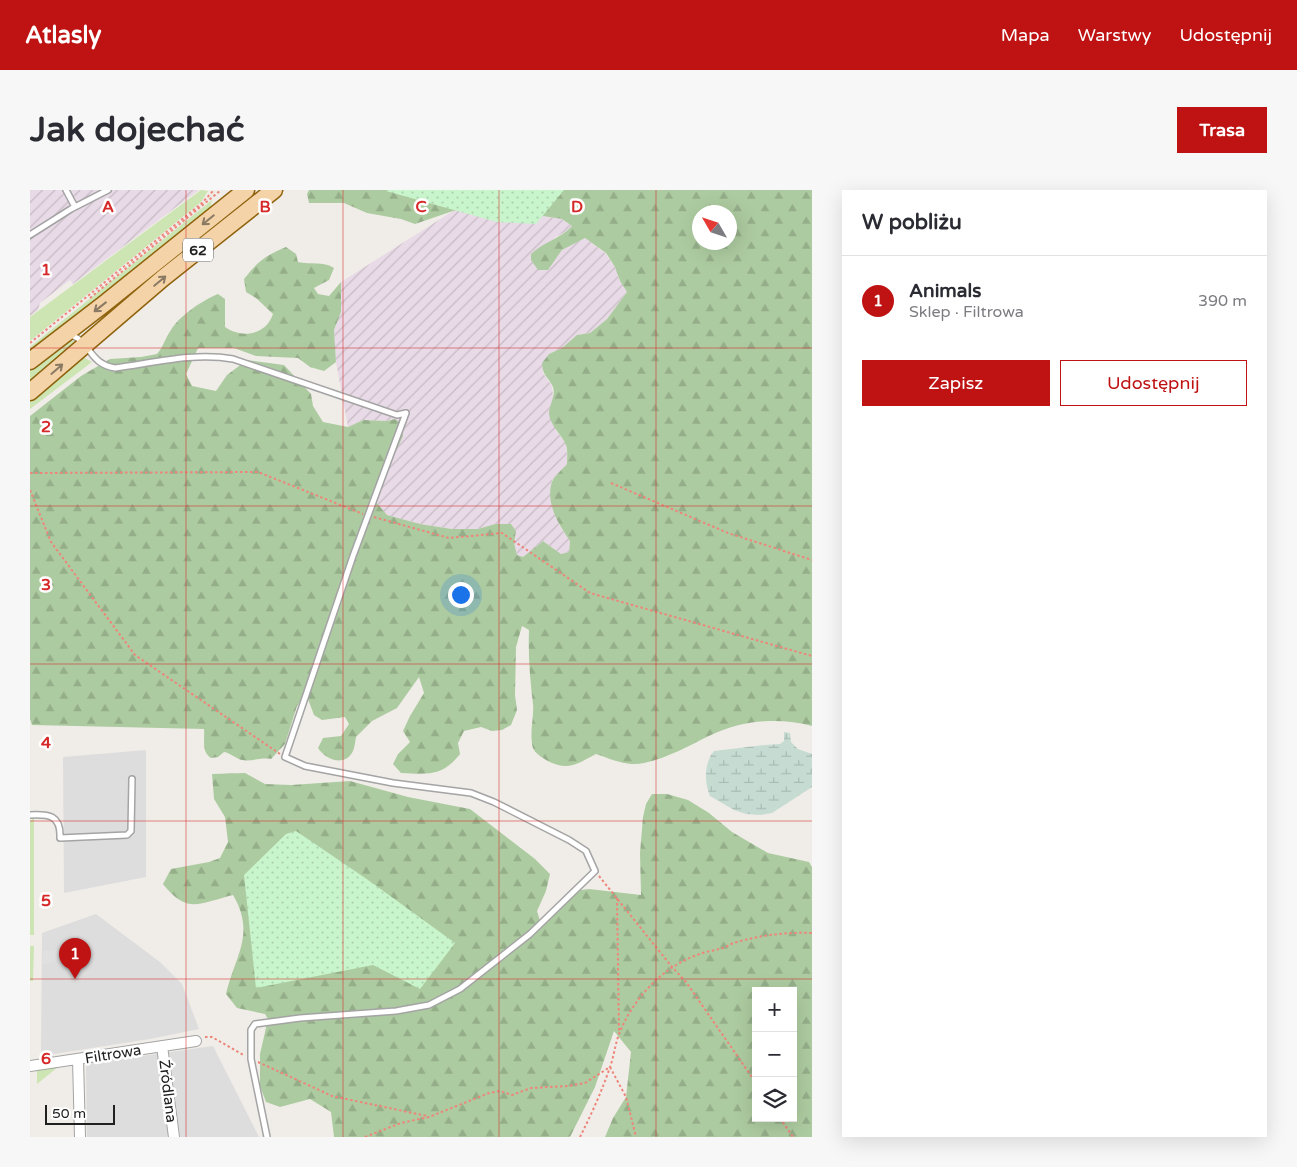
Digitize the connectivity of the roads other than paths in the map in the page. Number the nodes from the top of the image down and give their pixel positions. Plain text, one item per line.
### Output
1 (66, 190) edge
2 (108, 190) edge
3 (246, 190) edge
4 (274, 190) edge
5 (75, 207) junction
6 (30, 235) edge
7 (66, 334) junction
8 (84, 345) junction
9 (30, 361) edge
10 (30, 392) edge
11 (132, 779) dead end
12 (30, 815) edge
13 (196, 1040) road end
14 (162, 1046) junction
15 (78, 1059) junction
16 (30, 1066) edge
17 (80, 1137) edge
18 (174, 1137) edge
19 (267, 1137) edge

1 - 5 lane
2 - 5 lane
3 -> 7 main road, 62
8 -> 4 main road, 62
5 - 6 lane
7 - 8 lane
7 - 9 main road, 62
10 -> 8 main road, 62
8 - 19 lane
11 - 12 lane
13 - 14 street, Filtrowa
14 - 15 street, Filtrowa
14 - 18 street, Źródlana
15 - 16 street, Filtrowa
15 - 17 street

